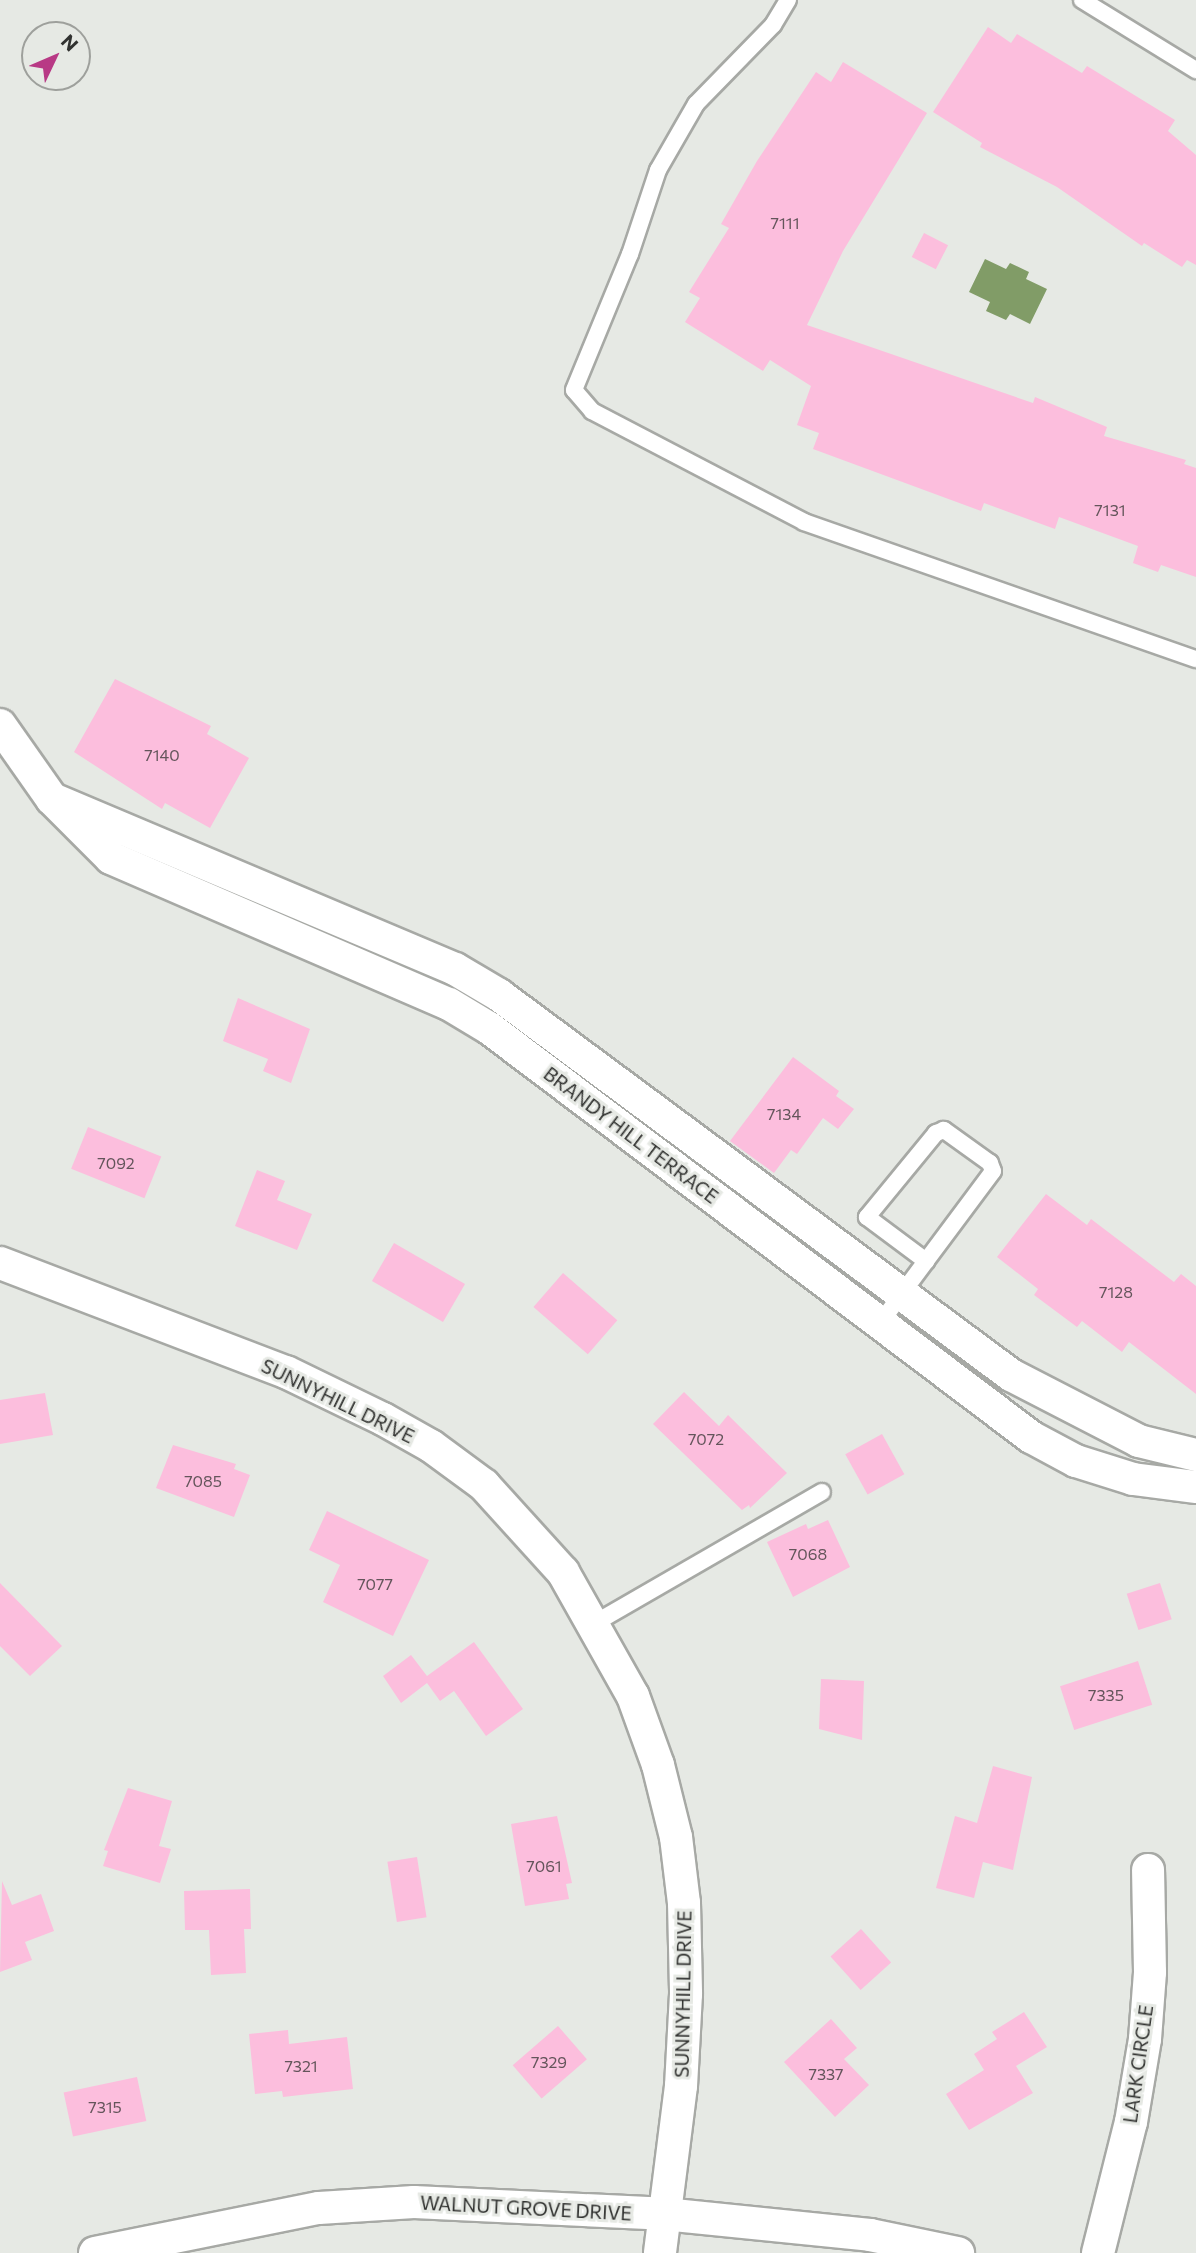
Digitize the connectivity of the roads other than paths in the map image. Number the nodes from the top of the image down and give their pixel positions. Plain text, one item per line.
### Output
1 (788, 0) edge
2 (1082, 0) edge
3 (1196, 70) edge
4 (1196, 659) edge
5 (0, 725) edge
6 (52, 799) junction
7 (926, 1261) junction
8 (0, 1263) edge
9 (900, 1296) junction
10 (880, 1323) junction
11 (1196, 1455) edge
12 (1196, 1487) edge
13 (822, 1492) dead end
14 (595, 1623) junction
15 (1148, 1871) dead end
16 (664, 2214) junction
17 (95, 2253) edge
18 (660, 2253) edge
19 (958, 2253) edge
20 (1098, 2253) edge

1 - 4 lane
2 - 3 lane
5 - 6 street, BRANDY HILL TERRACE
6 - 9 street, BRANDY HILL TERRACE
6 - 10 street, BRANDY HILL TERRACE
7 - 7 lane
7 - 9 lane
8 - 14 street, SUNNYHILL DRIVE
9 - 10 lane
9 - 11 street, BRANDY HILL TERRACE
10 - 12 street, BRANDY HILL TERRACE
13 - 14 lane
14 - 16 street, SUNNYHILL DRIVE
15 - 20 street, LARK CIRCLE
16 - 17 street, WALNUT GROVE DRIVE
16 - 18 street, SUNNYHILL DRIVE
16 - 19 street, WALNUT GROVE DRIVE

